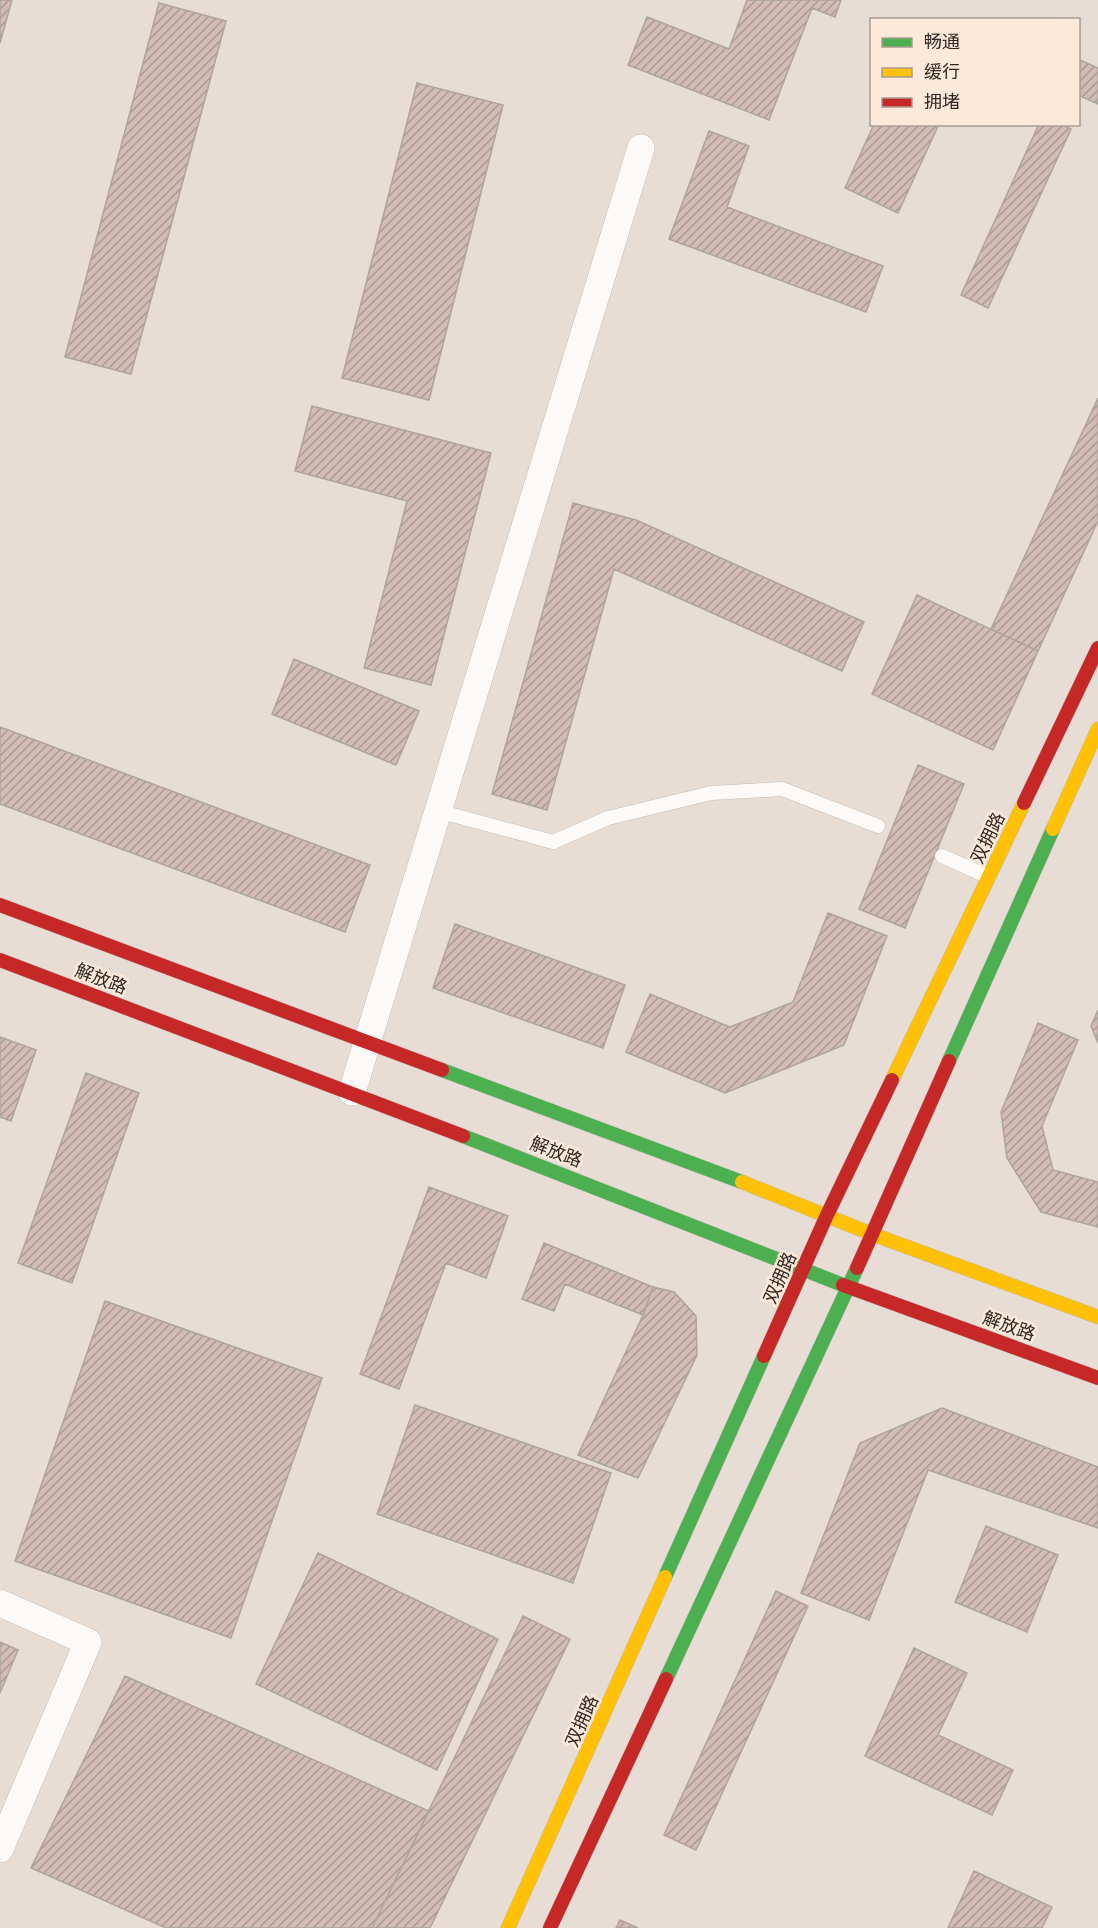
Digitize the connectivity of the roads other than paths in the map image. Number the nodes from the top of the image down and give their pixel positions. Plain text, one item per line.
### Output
1 (641, 148) dead end
2 (1098, 648) edge
3 (1098, 729) edge
4 (438, 811) junction
5 (878, 826) dead end
6 (942, 856) dead end
7 (989, 877) junction
8 (0, 905) edge
9 (0, 960) edge
10 (367, 1042) junction
11 (352, 1092) junction
12 (827, 1215) junction
13 (872, 1234) junction
14 (804, 1269) junction
15 (848, 1287) junction
16 (1098, 1317) edge
17 (1098, 1378) edge
18 (0, 1603) edge
19 (0, 1849) edge
20 (508, 1928) edge
21 (550, 1928) edge

1 - 4 street
2 - 7 main road, 双拥路
3 - 13 main road
4 - 5 lane
4 - 10 street
6 - 7 lane
7 - 12 main road, 双拥路
8 - 10 main road, 解放路
9 - 11 main road, 解放路
10 - 11 street
10 - 12 main road, 解放路
11 - 14 main road, 解放路
12 - 13 main road, 解放路
12 - 14 main road, 双拥路
13 - 15 main road
13 - 16 main road, 解放路
14 - 15 main road, 解放路
14 - 20 main road, 双拥路
15 - 17 main road, 解放路
15 - 21 main road
18 - 19 street

